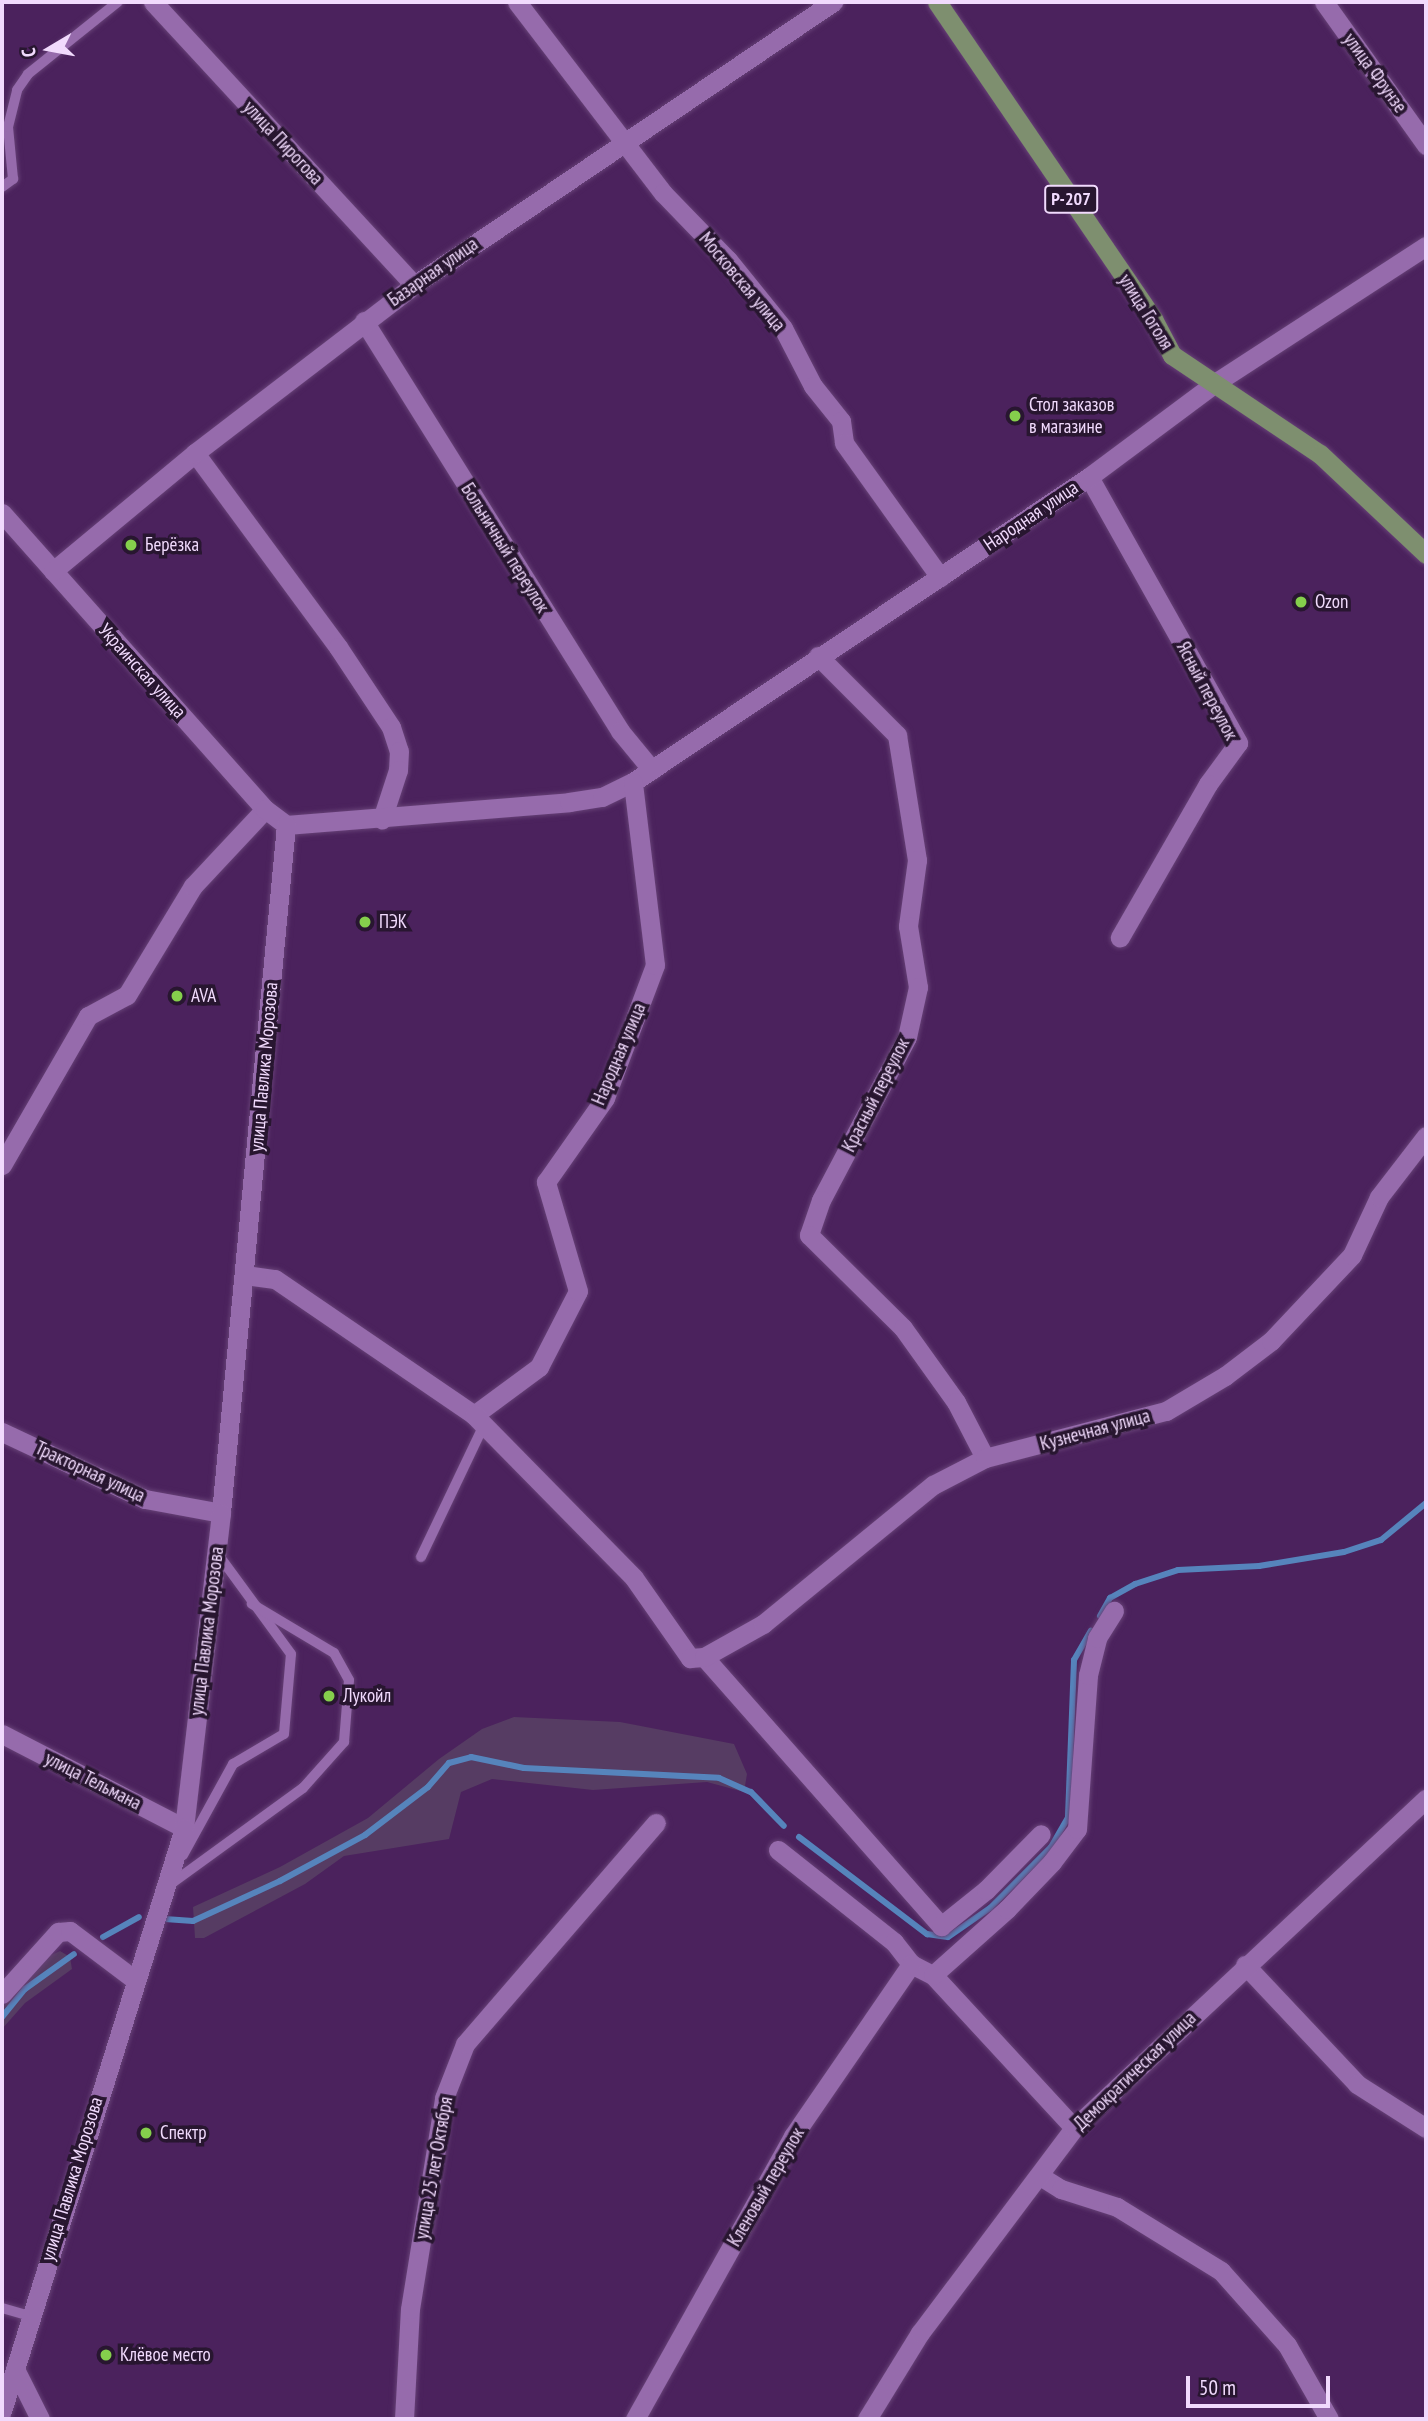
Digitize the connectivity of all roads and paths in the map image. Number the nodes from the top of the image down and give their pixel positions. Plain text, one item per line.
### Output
1 (118, 2) edge
2 (153, 2) edge
3 (517, 2) edge
4 (834, 2) edge
5 (937, 2) edge
6 (1324, 2) edge
7 (624, 142) junction
8 (1426, 145) edge
9 (2, 187) edge
10 (1426, 246) edge
11 (414, 285) junction
12 (364, 321) junction
13 (1218, 381) junction
14 (195, 453) junction
15 (1089, 477) junction
16 (2, 513) edge
17 (1426, 554) edge
18 (53, 571) junction
19 (940, 577) junction
20 (818, 656) junction
21 (652, 770) junction
22 (634, 782) junction
23 (265, 809) junction
24 (382, 819) junction
25 (286, 825) junction
26 (1120, 937) dead end
27 (1426, 1136) edge
28 (2, 1164) edge
29 (245, 1275) junction
30 (479, 1420) junction
31 (2, 1432) edge
32 (985, 1458) junction
33 (221, 1513) junction
34 (217, 1552) junction
35 (421, 1557) dead end
36 (252, 1604) junction
37 (1114, 1611) dead end
38 (704, 1657) junction
39 (2, 1734) edge
40 (1426, 1799) edge
41 (656, 1823) dead end
42 (184, 1828) junction
43 (1041, 1833) dead end
44 (779, 1850) dead end
45 (171, 1878) junction
46 (911, 1964) junction
47 (1245, 1965) junction
48 (933, 1975) junction
49 (134, 1979) junction
50 (2, 1994) edge
51 (1426, 2128) edge
52 (1074, 2129) junction
53 (1040, 2176) junction
54 (2, 2308) edge
55 (30, 2316) junction
56 (15, 2369) junction
57 (3, 2403) edge
58 (40, 2419) edge
59 (404, 2419) edge
60 (635, 2419) edge
61 (867, 2419) edge
62 (1329, 2419) edge

1 - 9 lane
2 - 11 street, улица Пирогова
3 - 7 street, Московская улица
4 - 7 street, Базарная улица
5 - 13 main road, улица Гоголя / Р-207
6 - 8 street, улица Фрунзе
7 - 11 street, Базарная улица
7 - 19 street, Московская улица
10 - 13 street, Народная улица
11 - 12 street, Базарная улица
12 - 14 street, Базарная улица
12 - 21 street, Больничный переулок
13 - 15 street, Народная улица
13 - 17 main road, улица Гоголя / Р-207
14 - 18 street, Базарная улица
14 - 24 street
15 - 19 street, Народная улица
15 - 26 street, Ясный переулок
16 - 18 street, Украинская улица
18 - 23 street, Украинская улица
19 - 20 street, Народная улица
20 - 21 street, Народная улица
20 - 32 street, Красный переулок
21 - 22 street, Народная улица
22 - 24 street, Народная улица
22 - 30 street, Народная улица
23 - 25 street, Украинская улица
23 - 28 street
24 - 25 street, Народная улица
25 - 29 street, улица Павлика Морозова
27 - 32 street, Кузнечная улица
29 - 30 street
29 - 33 street, улица Павлика Морозова
30 - 35 lane
30 - 38 street
31 - 33 street, Тракторная улица
32 - 38 street, Кузнечная улица
33 - 34 street, улица Павлика Морозова
34 - 36 lane
34 - 42 street, улица Павлика Морозова
36 - 45 lane
36 - 45 lane
37 - 48 street
38 - 43 street
39 - 42 street, улица Тельмана
40 - 47 street, Демократическая улица
41 - 59 street, улица 25 лет Октября
42 - 45 street, улица Павлика Морозова
44 - 46 street
45 - 49 street, улица Павлика Морозова
46 - 48 street
46 - 60 street, Кленовый переулок
47 - 51 street
47 - 52 street, Демократическая улица
48 - 52 street
49 - 50 street
49 - 55 street, улица Павлика Морозова
52 - 53 street, Демократическая улица
53 - 61 street, Демократическая улица
53 - 62 street
54 - 55 lane
55 - 56 street, улица Павлика Морозова
56 - 57 street, улица Павлика Морозова
56 - 58 street

